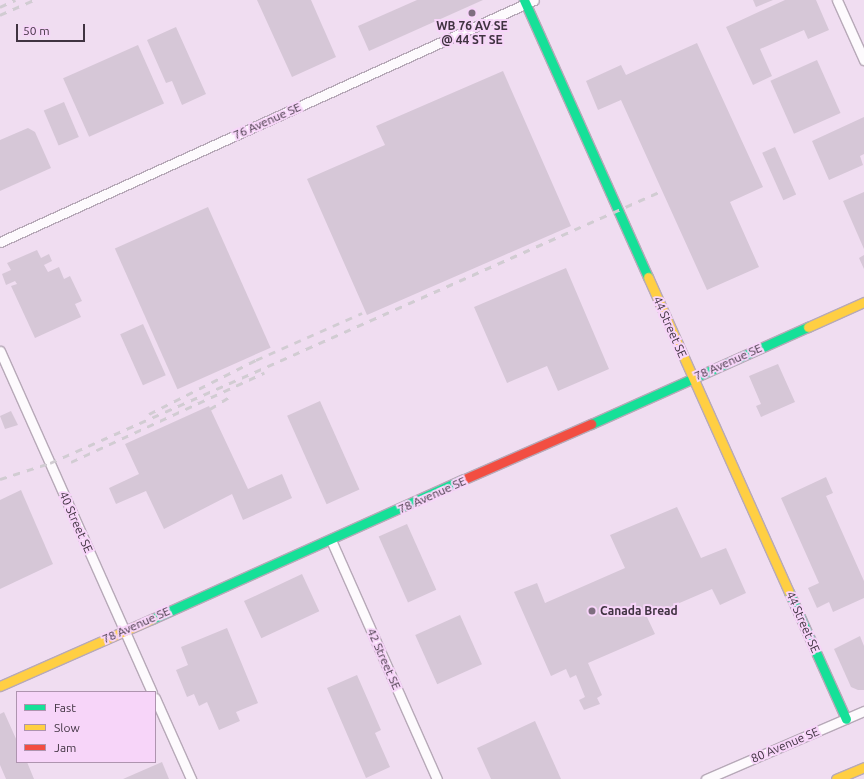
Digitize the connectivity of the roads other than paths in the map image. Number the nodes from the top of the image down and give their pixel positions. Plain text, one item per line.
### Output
1 (837, 0) edge
2 (528, 1) edge
3 (864, 60) edge
4 (0, 242) edge
5 (864, 302) edge
6 (0, 351) edge
7 (693, 378) junction
8 (331, 540) junction
9 (125, 630) junction
10 (0, 686) edge
11 (152, 691) edge
12 (156, 700) edge
13 (864, 711) edge
14 (846, 719) junction
15 (864, 767) edge
16 (191, 779) edge
17 (437, 779) edge
18 (706, 779) edge
19 (836, 779) edge

1 - 3 street
2 - 4 street, 76 Avenue SE
2 - 7 street, 44 Street SE
5 - 7 street, 78 Avenue SE
6 - 9 street, 40 Street SE
7 - 8 street, 78 Avenue SE
7 - 14 street, 44 Street SE
8 - 9 street, 78 Avenue SE
8 - 17 street, 42 Street SE
9 - 10 street, 78 Avenue SE
9 - 11 street, 40 Street SE
12 - 16 street
13 - 14 street, 80 Avenue SE
14 - 18 street, 80 Avenue SE
15 - 19 street

